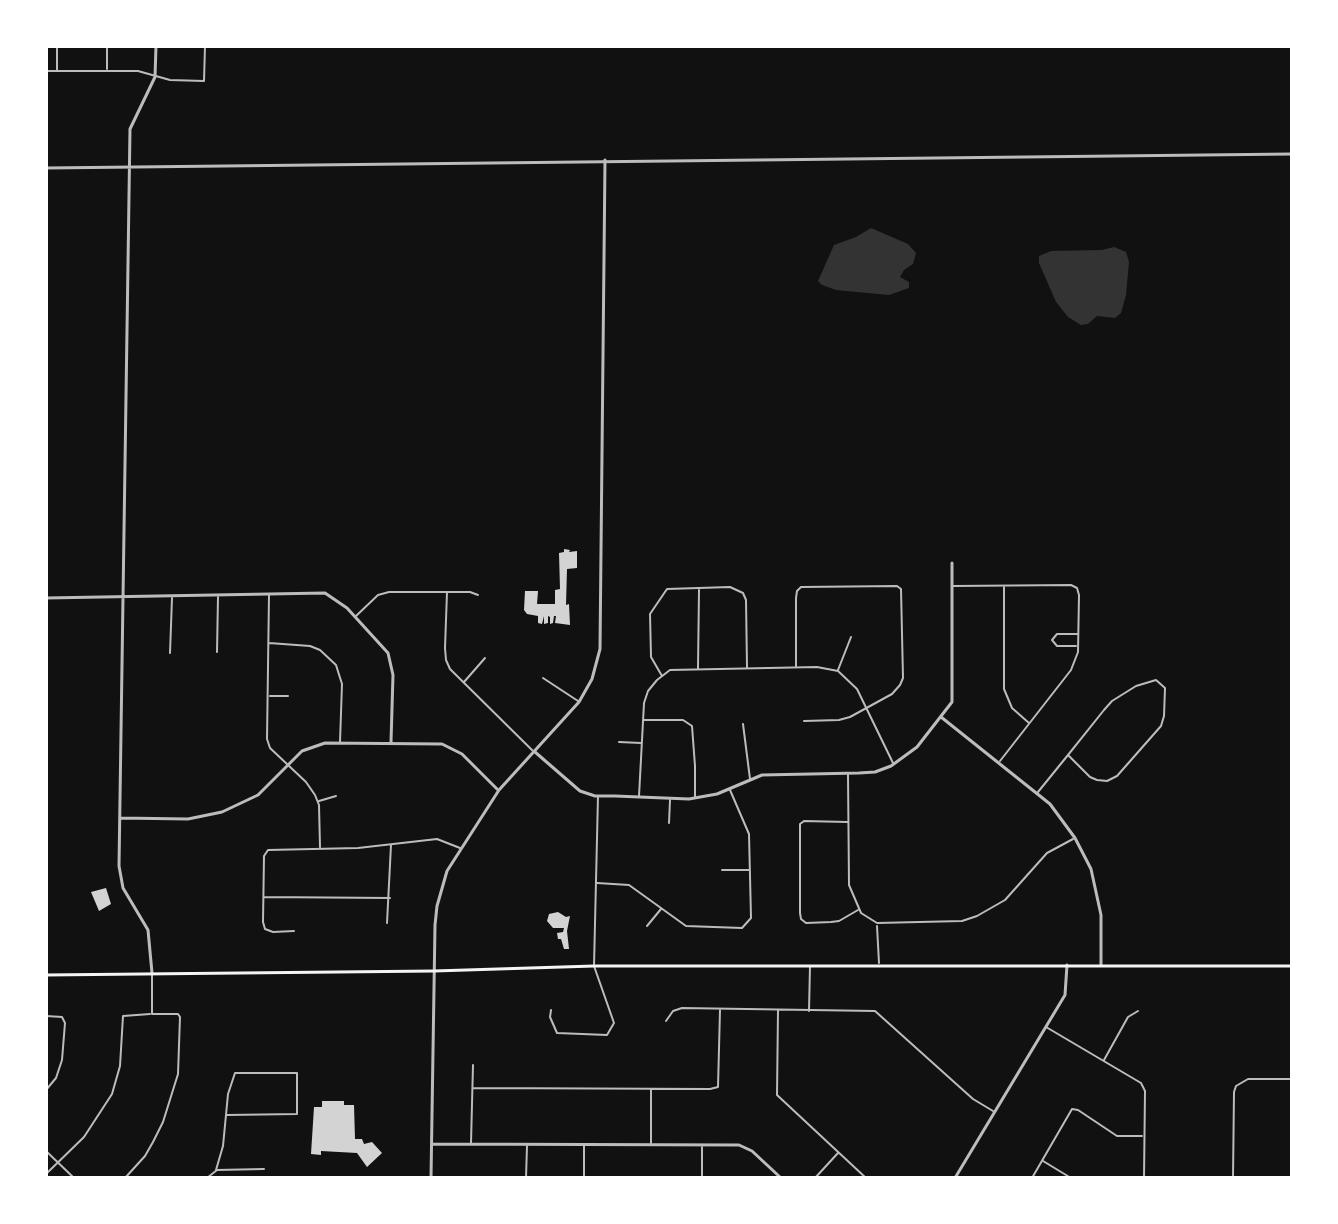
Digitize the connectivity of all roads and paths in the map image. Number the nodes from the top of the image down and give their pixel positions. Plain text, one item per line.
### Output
1 (57, 46) edge
2 (107, 46) edge
3 (156, 46) edge
4 (205, 46) edge
5 (107, 70) junction
6 (46, 71) edge
7 (57, 71) junction
8 (155, 77) junction
9 (1292, 154) edge
10 (605, 160) junction
11 (130, 167) junction
12 (46, 168) edge
13 (952, 563) dead end
14 (953, 586) junction
15 (1004, 586) junction
16 (699, 588) junction
17 (447, 592) junction
18 (269, 595) junction
19 (478, 595) dead end
20 (218, 596) junction
21 (122, 597) junction
22 (172, 597) junction
23 (46, 598) edge
24 (356, 617) junction
25 (1079, 634) junction
26 (851, 637) dead end
27 (268, 643) junction
28 (1078, 646) junction
29 (217, 652) dead end
30 (170, 653) dead end
31 (485, 658) dead end
32 (796, 667) junction
33 (747, 668) junction
34 (698, 669) junction
35 (838, 671) junction
36 (662, 676) junction
37 (543, 678) dead end
38 (463, 683) junction
39 (268, 696) junction
40 (288, 696) dead end
41 (579, 702) junction
42 (867, 707) junction
43 (941, 717) junction
44 (643, 720) junction
45 (804, 721) dead end
46 (1029, 723) junction
47 (743, 724) dead end
48 (340, 742) junction
49 (391, 742) junction
50 (619, 742) dead end
51 (642, 743) junction
52 (535, 752) junction
53 (1068, 755) junction
54 (999, 762) junction
55 (894, 764) junction
56 (288, 765) junction
57 (848, 774) junction
58 (751, 780) junction
59 (729, 789) junction
60 (499, 790) junction
61 (1038, 793) junction
62 (336, 796) dead end
63 (598, 796) junction
64 (639, 797) junction
65 (695, 798) junction
66 (670, 799) junction
67 (318, 801) junction
68 (120, 818) junction
69 (847, 822) junction
70 (669, 823) dead end
71 (1075, 838) junction
72 (391, 844) junction
73 (320, 848) junction
74 (461, 848) junction
75 (722, 870) dead end
76 (750, 870) junction
77 (595, 883) junction
78 (264, 897) junction
79 (390, 898) junction
80 (661, 908) junction
81 (859, 909) junction
82 (387, 923) dead end
83 (877, 923) junction
84 (647, 926) dead end
85 (294, 931) dead end
86 (810, 965) junction
87 (879, 965) junction
88 (1067, 965) junction
89 (1101, 965) junction
90 (594, 966) junction
91 (1292, 967) edge
92 (434, 971) junction
93 (152, 973) junction
94 (46, 975) edge
95 (720, 1009) junction
96 (551, 1010) dead end
97 (778, 1010) junction
98 (809, 1011) junction
99 (1138, 1011) dead end
100 (152, 1014) junction
101 (46, 1016) edge
102 (666, 1021) dead end
103 (1046, 1027) junction
104 (1104, 1061) junction
105 (473, 1065) dead end
106 (1292, 1079) edge
107 (473, 1088) junction
108 (651, 1088) junction
109 (46, 1090) edge
110 (994, 1112) junction
111 (227, 1115) junction
112 (1144, 1136) junction
113 (431, 1144) junction
114 (471, 1144) junction
115 (527, 1145) junction
116 (584, 1145) junction
117 (651, 1145) junction
118 (702, 1145) junction
119 (46, 1151) edge
120 (838, 1153) junction
121 (1042, 1160) junction
122 (58, 1162) junction
123 (264, 1169) dead end
124 (216, 1170) junction
125 (46, 1174) edge
126 (74, 1178) edge
127 (125, 1178) edge
128 (207, 1178) edge
129 (431, 1178) edge
130 (526, 1178) edge
131 (584, 1178) edge
132 (702, 1178) edge
133 (781, 1178) edge
134 (815, 1178) edge
135 (866, 1178) edge
136 (955, 1178) edge
137 (1032, 1178) edge
138 (1071, 1178) edge
139 (1144, 1178) edge
140 (1233, 1178) edge

1 - 7 street
2 - 5 street
3 - 8 street
4 - 8 street
5 - 7 street
5 - 8 street
6 - 7 street
8 - 11 street
9 - 10 street
10 - 11 street
10 - 41 street
11 - 12 street
11 - 21 street
13 - 14 street
14 - 15 street
14 - 43 street
15 - 25 street
15 - 46 street
16 - 33 street
16 - 34 street
16 - 36 street
17 - 19 street
17 - 24 street
17 - 38 street
18 - 20 street
18 - 24 street
18 - 27 street
20 - 22 street
20 - 29 street
21 - 22 street
21 - 23 street
21 - 68 street
22 - 30 street
24 - 49 street
25 - 28 street
25 - 28 street
26 - 35 street
27 - 39 street
27 - 48 street
28 - 46 street
31 - 38 street
32 - 33 street
32 - 35 street
32 - 42 street
33 - 34 street
34 - 36 street
35 - 42 street
36 - 44 street
37 - 41 street
38 - 52 street
39 - 40 street
39 - 56 street
41 - 52 street
42 - 45 street
42 - 55 street
43 - 54 street
43 - 55 street
44 - 51 street
44 - 65 street
46 - 54 street
47 - 58 street
48 - 49 street
48 - 56 street
49 - 60 street
50 - 51 street
51 - 64 street
52 - 60 street
52 - 63 street
53 - 53 street
53 - 61 street
54 - 61 street
55 - 57 street
56 - 67 street
56 - 68 street
57 - 58 street
57 - 69 street
58 - 59 street
59 - 65 street
59 - 76 street
60 - 74 street
61 - 71 street
62 - 67 street
63 - 64 street
63 - 77 street
64 - 66 street
65 - 66 street
66 - 70 street
67 - 73 street
68 - 93 street
69 - 81 street
69 - 81 street
71 - 83 street
71 - 89 street
72 - 73 street
72 - 74 street
72 - 79 street
73 - 78 street
74 - 92 street
75 - 76 street
76 - 80 street
77 - 80 street
77 - 90 street
78 - 79 street
78 - 85 street
79 - 82 street
80 - 84 street
81 - 83 street
83 - 87 street
86 - 87 main road
86 - 90 main road
86 - 98 street
87 - 88 main road
88 - 89 main road
88 - 103 street
89 - 91 main road
90 - 92 main road
90 - 96 street
92 - 93 main road
92 - 113 street
93 - 94 main road
93 - 100 street
95 - 97 street
95 - 102 street
95 - 108 street
97 - 98 street
97 - 120 street
98 - 110 street
99 - 104 street
100 - 122 street
100 - 127 street
101 - 109 street
103 - 104 street
103 - 110 street
104 - 112 street
105 - 107 street
106 - 140 street
107 - 108 street
107 - 114 street
108 - 117 street
110 - 136 street
111 - 111 street
111 - 124 street
112 - 121 street
112 - 139 street
113 - 114 street
113 - 129 street
114 - 115 street
115 - 116 street
115 - 130 street
116 - 117 street
116 - 131 street
117 - 118 street
118 - 132 street
118 - 133 street
119 - 122 street
120 - 134 street
120 - 135 street
121 - 137 street
121 - 138 street
122 - 125 street
122 - 126 street
123 - 124 street
124 - 128 street

